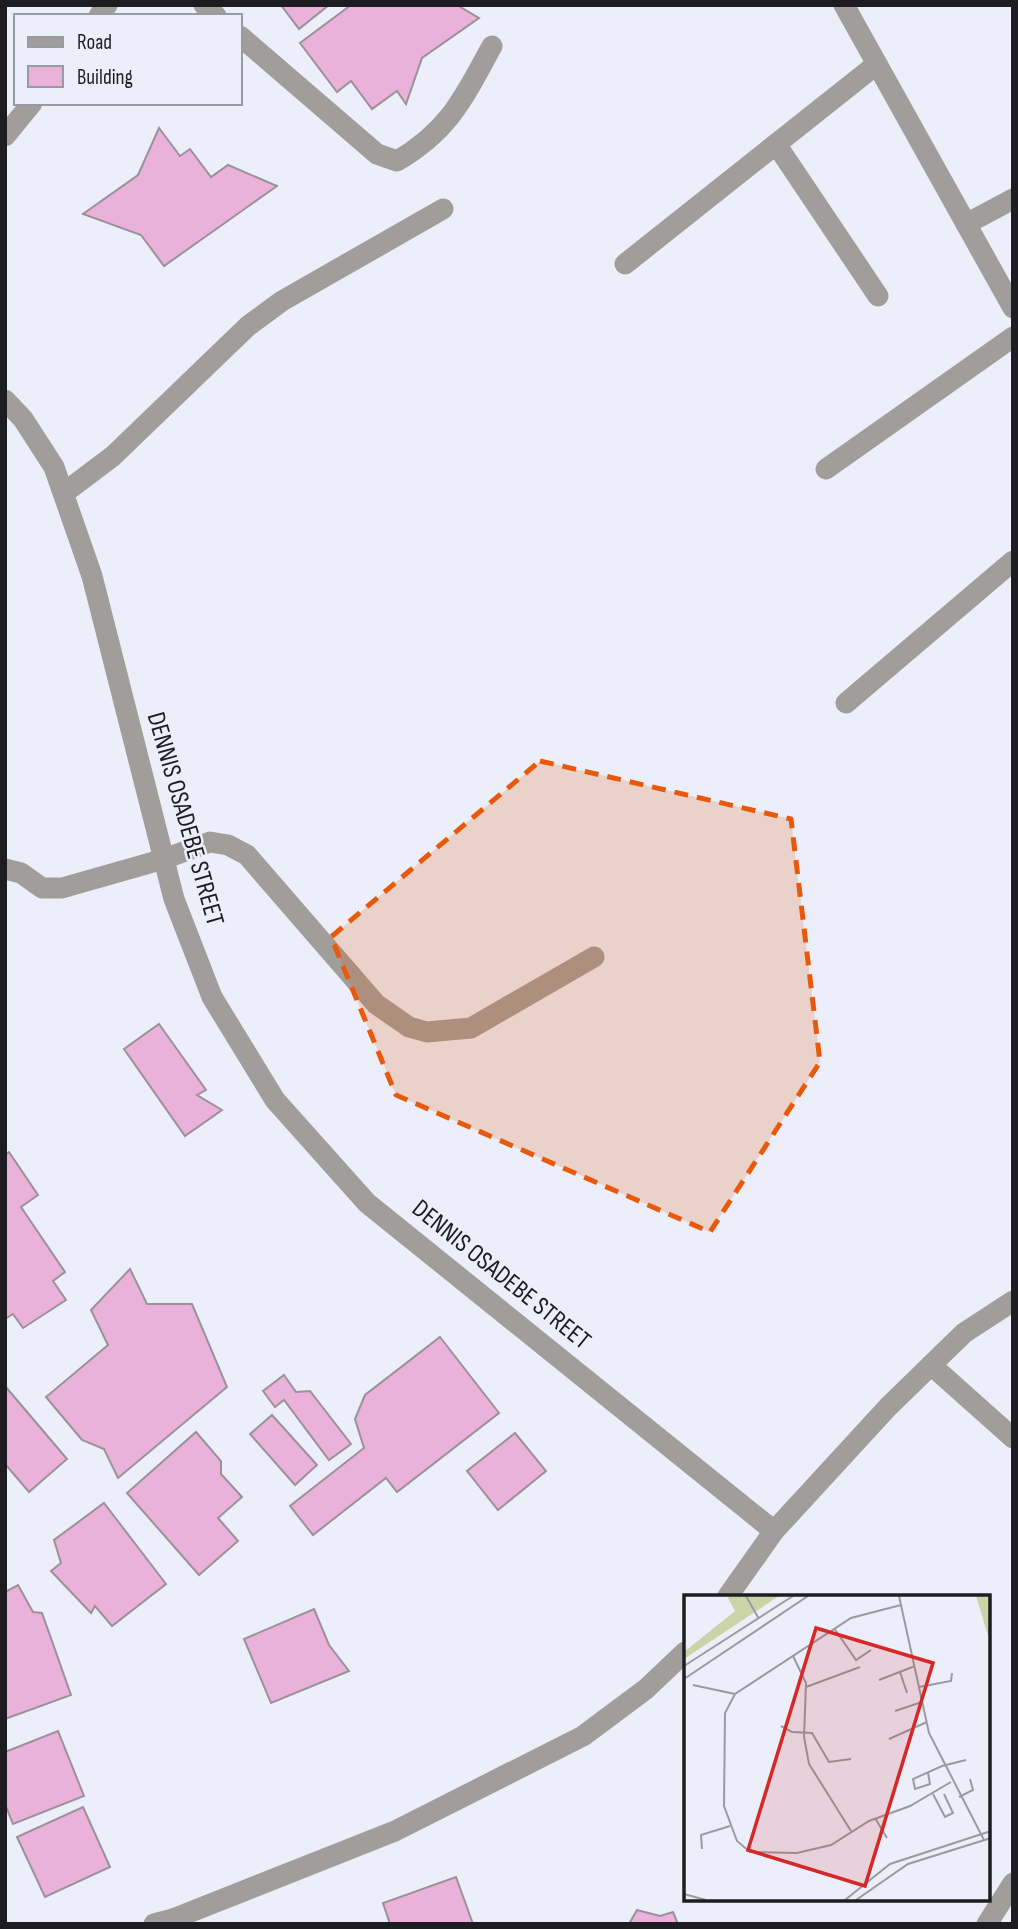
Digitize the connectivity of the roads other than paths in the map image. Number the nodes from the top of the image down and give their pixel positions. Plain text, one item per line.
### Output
1 (844, 5) edge
2 (242, 38) edge
3 (492, 46) dead end
4 (877, 64) junction
5 (30, 105) edge
6 (5, 136) edge
7 (776, 144) junction
8 (1013, 199) edge
9 (443, 209) dead end
10 (966, 224) junction
11 (625, 264) dead end
12 (878, 296) dead end
13 (1013, 308) edge
14 (1013, 337) edge
15 (5, 400) edge
16 (826, 469) dead end
17 (64, 493) junction
18 (1013, 561) edge
19 (846, 704) dead end
20 (164, 859) junction
21 (5, 869) edge
22 (594, 957) dead end
23 (1013, 1301) edge
24 (932, 1365) junction
25 (1013, 1438) edge
26 (774, 1531) junction
27 (729, 1595) edge
28 (684, 1652) edge
29 (1013, 1883) edge
30 (154, 1924) edge
31 (987, 1924) edge

1 - 4 street
2 - 3 street
4 - 7 street
4 - 10 street
5 - 6 street
7 - 11 street
7 - 12 street
8 - 10 street
9 - 17 street
10 - 13 street
14 - 16 street
15 - 17 street, DENNIS OSADEBE STREET
17 - 20 street, DENNIS OSADEBE STREET
18 - 19 street
20 - 21 street
20 - 22 street
20 - 26 street, DENNIS OSADEBE STREET
23 - 24 street
24 - 25 street
24 - 26 street
26 - 27 street
28 - 30 street
29 - 31 street

